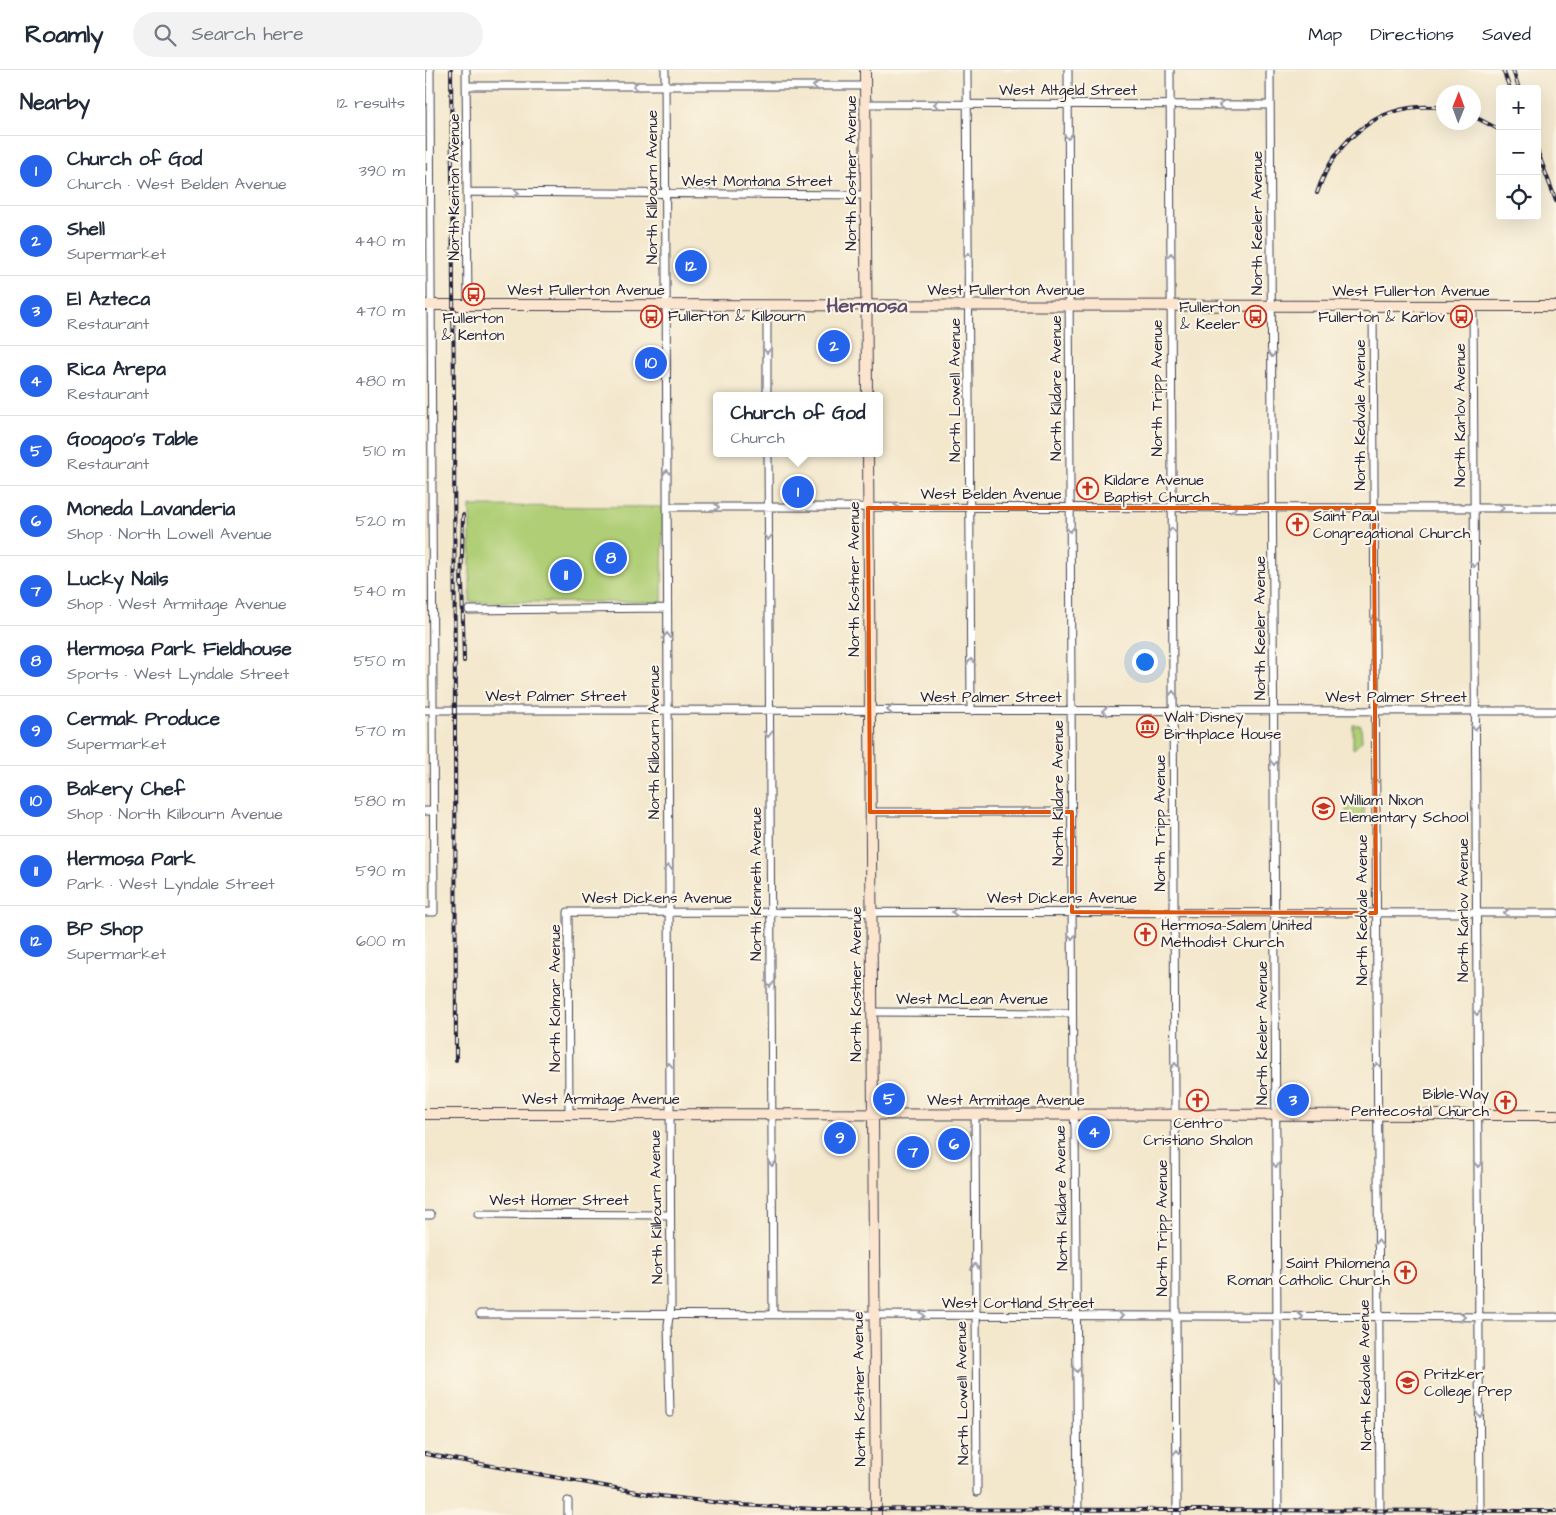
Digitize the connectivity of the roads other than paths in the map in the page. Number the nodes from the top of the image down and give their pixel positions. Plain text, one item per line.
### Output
1 (430, 70) edge
2 (467, 70) edge
3 (665, 70) edge
4 (865, 70) edge
5 (967, 70) edge
6 (1068, 70) edge
7 (1169, 70) edge
8 (1270, 70) edge
9 (428, 85) edge
10 (467, 86) junction
11 (665, 86) junction
12 (865, 86) junction
13 (865, 104) junction
14 (967, 104) junction
15 (1068, 104) junction
16 (1170, 104) junction
17 (1270, 105) junction
18 (467, 192) junction
19 (666, 194) junction
20 (428, 195) edge
21 (866, 195) junction
22 (428, 305) edge
23 (468, 305) junction
24 (666, 305) junction
25 (767, 305) junction
26 (867, 305) junction
27 (968, 305) junction
28 (1069, 305) junction
29 (1171, 305) junction
30 (1271, 305) junction
31 (1373, 306) junction
32 (1473, 306) junction
33 (1556, 306) edge
34 (767, 392) edge
35 (867, 392) edge
36 (767, 457) edge
37 (868, 457) edge
38 (667, 507) junction
39 (768, 507) junction
40 (425, 508) edge
41 (433, 508) junction
42 (868, 508) junction
43 (969, 508) junction
44 (1070, 508) junction
45 (1172, 508) junction
46 (1273, 508) junction
47 (1374, 508) junction
48 (1474, 508) junction
49 (1556, 508) edge
50 (667, 608) junction
51 (469, 610) dead end
52 (425, 710) edge
53 (434, 710) junction
54 (668, 710) junction
55 (768, 710) junction
56 (869, 710) junction
57 (971, 710) junction
58 (1071, 711) junction
59 (1173, 711) junction
60 (1274, 711) junction
61 (1375, 711) junction
62 (1475, 711) junction
63 (1556, 711) edge
64 (425, 811) edge
65 (434, 811) junction
66 (870, 812) junction
67 (1072, 812) junction
68 (425, 912) edge
69 (569, 912) joint
70 (668, 912) junction
71 (770, 912) junction
72 (871, 912) junction
73 (1072, 912) junction
74 (1174, 912) junction
75 (1275, 912) junction
76 (1376, 913) junction
77 (1476, 913) junction
78 (1556, 913) edge
79 (872, 1012) junction
80 (1073, 1013) junction
81 (425, 1114) edge
82 (569, 1114) junction
83 (669, 1114) junction
84 (772, 1114) junction
85 (872, 1114) junction
86 (975, 1115) junction
87 (1074, 1115) junction
88 (1175, 1115) junction
89 (1276, 1115) junction
90 (1377, 1115) junction
91 (1477, 1115) junction
92 (1556, 1115) edge
93 (478, 1214) dead end
94 (670, 1215) junction
95 (480, 1314) dead end
96 (670, 1315) junction
97 (773, 1315) junction
98 (873, 1316) junction
99 (975, 1316) junction
100 (1076, 1316) junction
101 (1176, 1316) junction
102 (1277, 1317) junction
103 (1378, 1317) junction
104 (1479, 1317) junction
105 (1556, 1317) edge
106 (670, 1413) dead end
107 (977, 1492) dead end
108 (568, 1501) dead end
109 (568, 1515) edge
110 (875, 1515) edge
111 (1078, 1515) edge
112 (1177, 1515) edge
113 (1278, 1515) edge
114 (1381, 1515) edge
115 (1480, 1515) edge

1 - 9 street, North Kenton Avenue
2 - 10 street, North Kenton Avenue
3 - 11 street, North Kilbourn Avenue
4 - 12 main road, North Kostner Avenue
5 - 14 street, North Lowell Avenue
6 - 15 street, North Kildare Avenue
7 - 16 street, North Tripp Avenue
8 - 17 street, North Keeler Avenue
9 - 20 street, North Kenton Avenue
11 -> 10 street
10 - 18 street, North Kenton Avenue
12 -> 11 street
11 - 19 street, North Kilbourn Avenue
12 - 13 main road, North Kostner Avenue
14 -> 13 street, West Altgeld Street
13 - 21 main road, North Kostner Avenue
14 - 15 street, West Altgeld Street
27 -> 14 street, North Lowell Avenue
15 - 16 street, West Altgeld Street
15 -> 28 street, North Kildare Avenue
17 -> 16 street, West Altgeld Street
29 -> 16 street, North Tripp Avenue
17 - 30 street, North Keeler Avenue
18 -> 19 street, West Montana Street
18 - 23 street, North Kenton Avenue
19 - 21 street, West Montana Street
19 - 24 street, North Kilbourn Avenue
20 - 22 street, North Kenton Avenue
21 - 26 main road, North Kostner Avenue
22 - 23 main road, West Fullerton Avenue
22 - 41 street, North Kenton Avenue
23 - 24 main road, West Fullerton Avenue
24 - 25 main road, West Fullerton Avenue
38 -> 24 street, North Kilbourn Avenue
25 - 26 main road, West Fullerton Avenue
25 -> 34 street
26 - 27 main road, West Fullerton Avenue
26 - 35 main road, North Kostner Avenue
27 - 28 main road, West Fullerton Avenue
27 - 43 street, North Lowell Avenue
28 - 29 main road, West Fullerton Avenue
28 - 44 street, North Kildare Avenue
29 - 30 main road, West Fullerton Avenue
29 - 45 street, North Tripp Avenue
30 - 31 main road, West Fullerton Avenue
30 -> 46 street, North Keeler Avenue
31 - 32 main road, West Fullerton Avenue
31 - 47 street, North Kedvale Avenue
32 - 33 main road, West Fullerton Avenue
32 - 48 street, North Karlov Avenue
36 - 39 street, North Kenneth Avenue
37 - 42 main road, North Kostner Avenue
38 -> 39 street, West Belden Avenue
38 - 50 street, North Kilbourn Avenue
39 - 42 street, West Belden Avenue
39 -> 55 street, North Kenneth Avenue
40 - 41 street
41 - 53 street, North Kenton Avenue
42 -> 43 street, West Belden Avenue
42 - 56 main road, North Kostner Avenue
43 - 44 street, West Belden Avenue
57 -> 43 street, North Lowell Avenue
44 - 45 street, West Belden Avenue
44 -> 58 street, North Kildare Avenue
45 -> 46 street, West Belden Avenue
59 -> 45 street, North Tripp Avenue
46 - 47 street, West Belden Avenue
46 - 60 street, North Keeler Avenue
47 - 48 street, West Belden Avenue
61 -> 47 street, North Kedvale Avenue
48 -> 49 street, West Belden Avenue
48 -> 62 street, North Karlov Avenue
50 - 51 street
54 -> 50 street, North Kilbourn Avenue
52 - 53 street, West Palmer Street
53 - 54 street, West Palmer Street
53 - 65 street, North Kenton Avenue
54 - 55 street, West Palmer Street
70 -> 54 street, North Kilbourn Avenue
55 - 56 street, West Palmer Street
55 -> 71 street, North Kenneth Avenue
57 -> 56 street, West Palmer Street
56 - 66 main road, North Kostner Avenue
57 - 58 street, West Palmer Street
59 -> 58 street, West Palmer Street
58 - 67 street, North Kildare Avenue
59 - 60 street, West Palmer Street
59 - 74 street, North Tripp Avenue
60 - 61 street, West Palmer Street
60 -> 75 street, North Keeler Avenue
61 - 62 street, West Palmer Street
76 -> 61 street, North Kedvale Avenue
62 - 63 street, West Palmer Street
62 -> 77 street, North Karlov Avenue
64 - 65 street
65 - 68 street, North Kenton Avenue
67 -> 66 street
66 - 72 main road, North Kostner Avenue
67 - 73 street, North Kildare Avenue
69 - 70 street, West Dickens Avenue
69 - 82 street, North Kolmar Avenue
70 - 71 street, West Dickens Avenue
83 -> 70 street, North Kilbourn Avenue
71 - 72 street, West Dickens Avenue
71 -> 84 street, North Kenneth Avenue
73 -> 72 street, West Dickens Avenue
72 - 79 main road, North Kostner Avenue
73 - 74 street, West Dickens Avenue
73 -> 80 street, North Kildare Avenue
74 - 75 street, West Dickens Avenue
88 -> 74 street, North Tripp Avenue
76 -> 75 street, West Dickens Avenue
75 - 89 street, North Keeler Avenue
76 - 77 street, West Dickens Avenue
90 -> 76 street, North Kedvale Avenue
78 -> 77 street, West Dickens Avenue
77 -> 91 street, North Karlov Avenue
79 - 80 street, West McLean Avenue
79 - 85 main road, North Kostner Avenue
80 - 87 street, North Kildare Avenue
81 - 82 main road, West Armitage Avenue
82 - 83 main road, West Armitage Avenue
83 - 84 main road, West Armitage Avenue
83 - 94 street, North Kilbourn Avenue
84 - 85 main road, West Armitage Avenue
84 -> 97 street, North Kenneth Avenue
85 - 86 main road, West Armitage Avenue
85 - 98 main road, North Kostner Avenue
86 - 87 main road, West Armitage Avenue
99 -> 86 street, North Lowell Avenue
87 - 88 main road, West Armitage Avenue
87 - 100 street, North Kildare Avenue
88 - 89 main road, West Armitage Avenue
88 - 101 street, North Tripp Avenue
89 - 90 main road, West Armitage Avenue
89 -> 102 street, North Keeler Avenue
90 - 91 main road, West Armitage Avenue
103 -> 90 street, North Kedvale Avenue
91 - 92 main road, West Armitage Avenue
91 -> 104 street, North Karlov Avenue
93 - 94 street, West Homer Street
94 - 96 street, North Kilbourn Avenue
95 - 96 street, West Cortland Street
96 - 97 street, West Cortland Street
96 - 106 street, North Kilbourn Avenue
97 - 98 street, West Cortland Street
98 -> 99 street, West Cortland Street
98 - 110 main road, North Kostner Avenue
99 - 100 street, West Cortland Street
99 - 107 street, North Lowell Avenue
100 -> 101 street, West Cortland Street
100 -> 111 street, North Kildare Avenue
101 - 102 street, West Cortland Street
112 -> 101 street, North Tripp Avenue
102 -> 103 street, West Cortland Street
102 -> 113 street, North Keeler Avenue
103 -> 104 street, West Cortland Street
103 - 114 street, North Kedvale Avenue
104 - 105 street, West Cortland Street
104 -> 115 street, North Karlov Avenue
108 - 109 street

